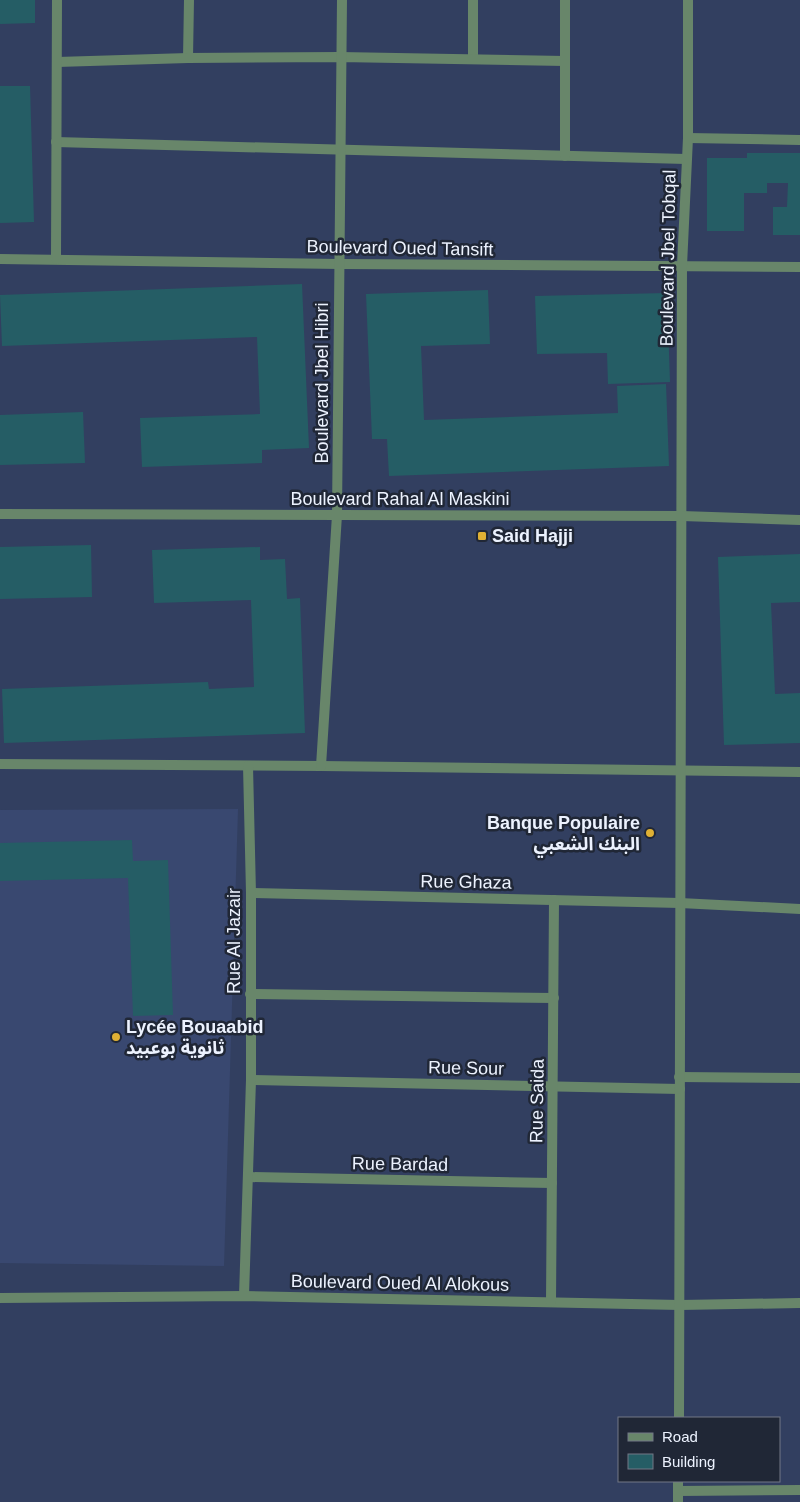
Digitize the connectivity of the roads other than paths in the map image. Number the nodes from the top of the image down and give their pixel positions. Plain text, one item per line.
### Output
1 (57, 0) edge
2 (189, 0) edge
3 (342, 0) edge
4 (473, 0) edge
5 (565, 0) edge
6 (688, 0) edge
7 (340, 57) junction
8 (188, 58) junction
9 (472, 59) junction
10 (565, 61) junction
11 (57, 62) junction
12 (688, 138) junction
13 (800, 140) edge
14 (56, 142) junction
15 (340, 150) junction
16 (565, 156) junction
17 (686, 159) junction
18 (0, 258) edge
19 (56, 259) junction
20 (339, 264) junction
21 (682, 266) junction
22 (800, 267) edge
23 (0, 514) edge
24 (337, 515) junction
25 (682, 516) junction
26 (800, 520) edge
27 (0, 764) edge
28 (248, 766) junction
29 (321, 766) junction
30 (681, 770) junction
31 (800, 772) edge
32 (251, 893) junction
33 (554, 900) junction
34 (680, 903) junction
35 (800, 909) edge
36 (250, 994) junction
37 (554, 998) junction
38 (680, 1076) junction
39 (800, 1078) edge
40 (251, 1080) junction
41 (553, 1085) junction
42 (680, 1089) junction
43 (248, 1178) junction
44 (552, 1183) junction
45 (244, 1296) junction
46 (0, 1298) edge
47 (551, 1302) junction
48 (800, 1303) edge
49 (680, 1305) junction
50 (679, 1417) edge
51 (678, 1486) edge
52 (800, 1490) edge
53 (678, 1502) edge

1 - 11 street
2 - 8 street
3 - 7 street, Boulevard Jbel Hibri
4 - 9 street
5 - 10 street
6 - 12 street, Boulevard Jbel Tobqal
7 - 8 street
7 - 9 street
7 - 15 street, Boulevard Jbel Hibri
8 - 11 street
9 - 10 street
10 - 16 street
11 - 14 street
12 - 13 street
12 - 17 street, Boulevard Jbel Tobqal
14 - 15 street
14 - 19 street
15 - 16 street
15 - 20 street, Boulevard Jbel Hibri
16 - 17 street
17 - 21 street, Boulevard Jbel Tobqal
18 - 19 street, Boulevard Oued Tansift
19 - 20 street, Boulevard Oued Tansift
20 - 21 street, Boulevard Oued Tansift
20 - 24 street, Boulevard Jbel Hibri
21 - 22 street, Boulevard Oued Tansift
21 - 25 street, Boulevard Jbel Tobqal
23 - 24 street, Boulevard Rahal Al Maskini
24 - 25 street, Boulevard Rahal Al Maskini
24 - 29 street, Boulevard Jbel Hibri
25 - 26 street, Boulevard Rahal Al Maskini
25 - 30 street, Boulevard Jbel Tobqal
27 - 28 street
28 - 29 street
28 - 32 street, Rue Al Jazair
29 - 30 street
30 - 31 street
30 - 34 street, Boulevard Jbel Tobqal
32 - 33 street, Rue Ghaza
32 - 36 street, Rue Al Jazair
33 - 34 street, Rue Ghaza
33 - 37 street, Rue Saida
34 - 35 street, Rue Ghaza
34 - 38 street, Boulevard Jbel Tobqal
36 - 37 street
36 - 40 street, Rue Al Jazair
37 - 41 street, Rue Saida
38 - 39 street
38 - 42 street, Boulevard Jbel Tobqal
40 - 41 street, Rue Sour
40 - 43 street, Rue Al Jazair
41 - 42 street, Rue Sour
41 - 44 street, Rue Saida
42 - 49 street, Boulevard Jbel Tobqal
43 - 44 street, Rue Bardad
43 - 45 street, Rue Al Jazair
44 - 47 street, Rue Saida
45 - 46 street, Boulevard Oued Al Alokous
45 - 47 street, Boulevard Oued Al Alokous
47 - 49 street, Boulevard Oued Al Alokous
48 - 49 street, Boulevard Oued Al Alokous
49 - 50 street, Boulevard Jbel Tobqal
51 - 52 street
51 - 53 street

